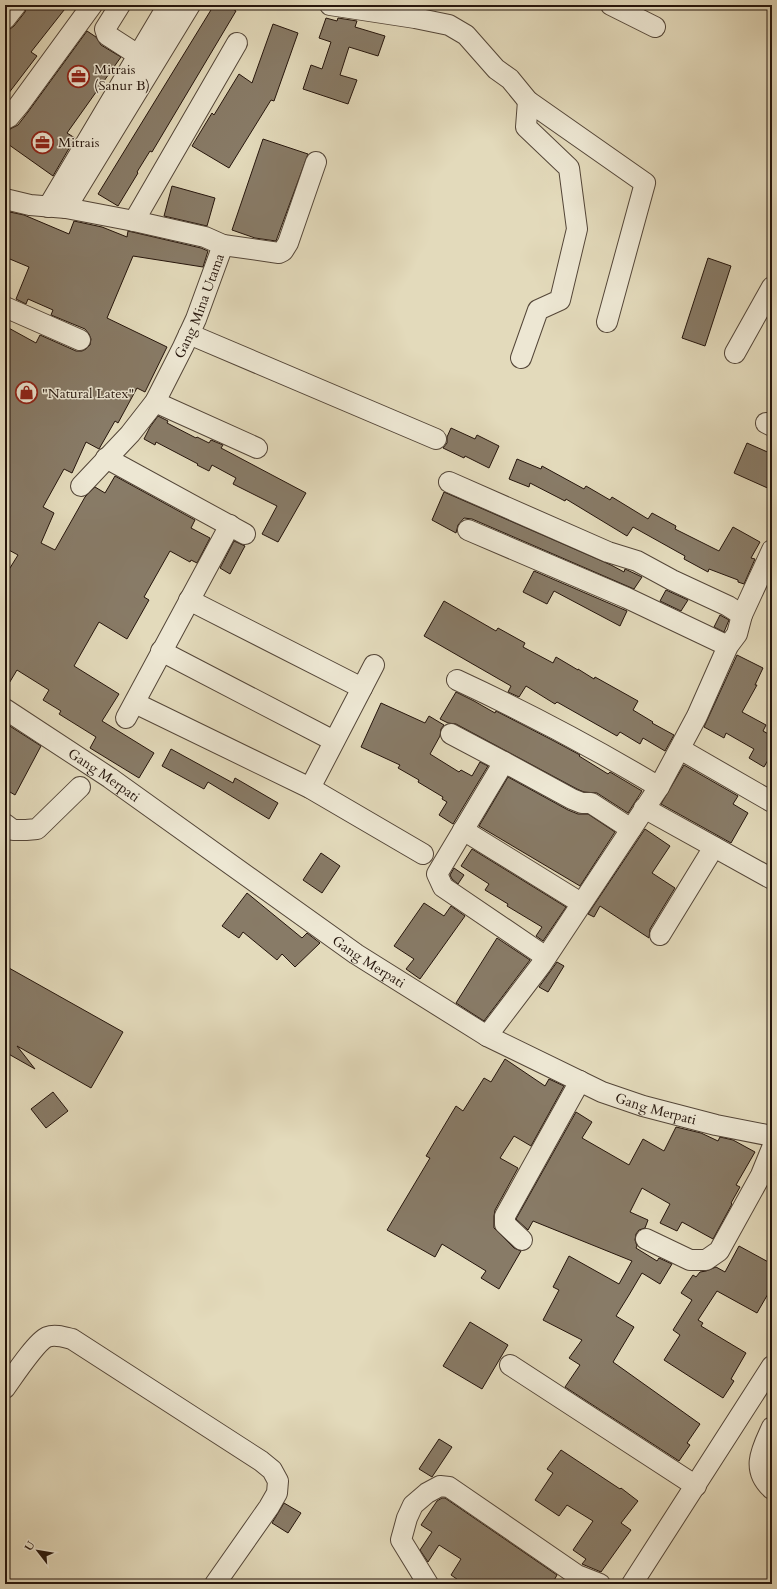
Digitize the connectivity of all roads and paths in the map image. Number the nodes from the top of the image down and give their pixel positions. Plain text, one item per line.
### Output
1 (16, 5) edge
2 (92, 5) edge
3 (120, 5) edge
4 (168, 5) edge
5 (190, 5) edge
6 (330, 5) edge
7 (611, 5) edge
8 (351, 7) edge
9 (5, 19) edge
10 (655, 27) dead end
11 (237, 43) dead end
12 (138, 54) junction
13 (528, 101) junction
14 (5, 119) edge
15 (316, 162) dead end
16 (5, 199) edge
17 (57, 208) junction
18 (134, 222) junction
19 (223, 245) junction
20 (772, 287) edge
21 (5, 307) edge
22 (607, 322) dead end
23 (189, 334) junction
24 (80, 340) dead end
25 (735, 353) dead end
26 (521, 358) dead end
27 (155, 402) junction
28 (436, 439) dead end
29 (257, 448) dead end
30 (106, 458) junction
31 (449, 482) dead end
32 (81, 486) dead end
33 (468, 530) dead end
34 (772, 550) edge
35 (189, 600) junction
36 (742, 615) junction
37 (728, 646) junction
38 (161, 651) junction
39 (374, 665) dead end
40 (457, 680) dead end
41 (362, 688) junction
42 (5, 709) edge
43 (452, 734) dead end
44 (334, 741) junction
45 (680, 748) junction
46 (504, 762) junction
47 (659, 786) junction
48 (80, 788) dead end
49 (310, 788) junction
50 (772, 802) edge
51 (644, 808) junction
52 (5, 824) edge
53 (631, 829) junction
54 (463, 830) junction
55 (714, 847) junction
56 (423, 854) dead end
57 (772, 879) edge
58 (581, 903) junction
59 (660, 935) dead end
60 (546, 957) junction
61 (487, 1036) junction
62 (580, 1082) junction
63 (772, 1136) edge
64 (772, 1148) edge
65 (646, 1239) dead end
66 (522, 1240) dead end
67 (510, 1365) dead end
68 (772, 1366) edge
69 (5, 1388) edge
70 (772, 1427) edge
71 (696, 1486) junction
72 (772, 1489) edge
73 (573, 1580) edge
74 (215, 1584) edge
75 (428, 1584) edge
76 (600, 1584) edge
77 (632, 1584) edge

1 - 9 street
2 - 14 street
3 - 12 street
4 - 12 street
5 - 17 street
6 - 8 street
7 - 10 street
8 - 13 street
11 - 18 street
12 - 17 street
13 - 22 street
13 - 26 street
15 - 19 street
16 - 17 street, Gang Mina Utama
17 - 18 street, Gang Mina Utama
18 - 19 street, Gang Mina Utama
19 - 23 street, Gang Mina Utama
20 - 25 street
21 - 24 street
23 - 27 street, Gang Mina Utama
23 - 28 street
27 - 29 street
27 - 30 street, Gang Mina Utama
30 - 32 street, Gang Mina Utama
30 - 35 street
31 - 36 street
33 - 37 street
34 - 36 street
35 - 38 street
35 - 41 street
36 - 37 street
37 - 45 street
38 - 44 street
38 - 49 street
39 - 41 street
40 - 47 street
41 - 44 street
42 - 61 street, Gang Merpati
43 - 46 street
44 - 49 street
45 - 47 street
45 - 50 street
46 - 53 street
46 - 54 street
47 - 51 street
48 - 52 street
49 - 56 street
51 - 53 street
51 - 55 street
53 - 58 street
54 - 58 street
54 - 60 street
55 - 57 street
55 - 59 street
58 - 60 street
60 - 61 street
61 - 62 street, Gang Merpati
62 - 63 street, Gang Merpati
62 - 66 street
64 - 65 street
67 - 71 street
68 - 71 street
69 - 74 street
70 - 72 street
71 - 77 street
73 - 75 street
73 - 76 street

